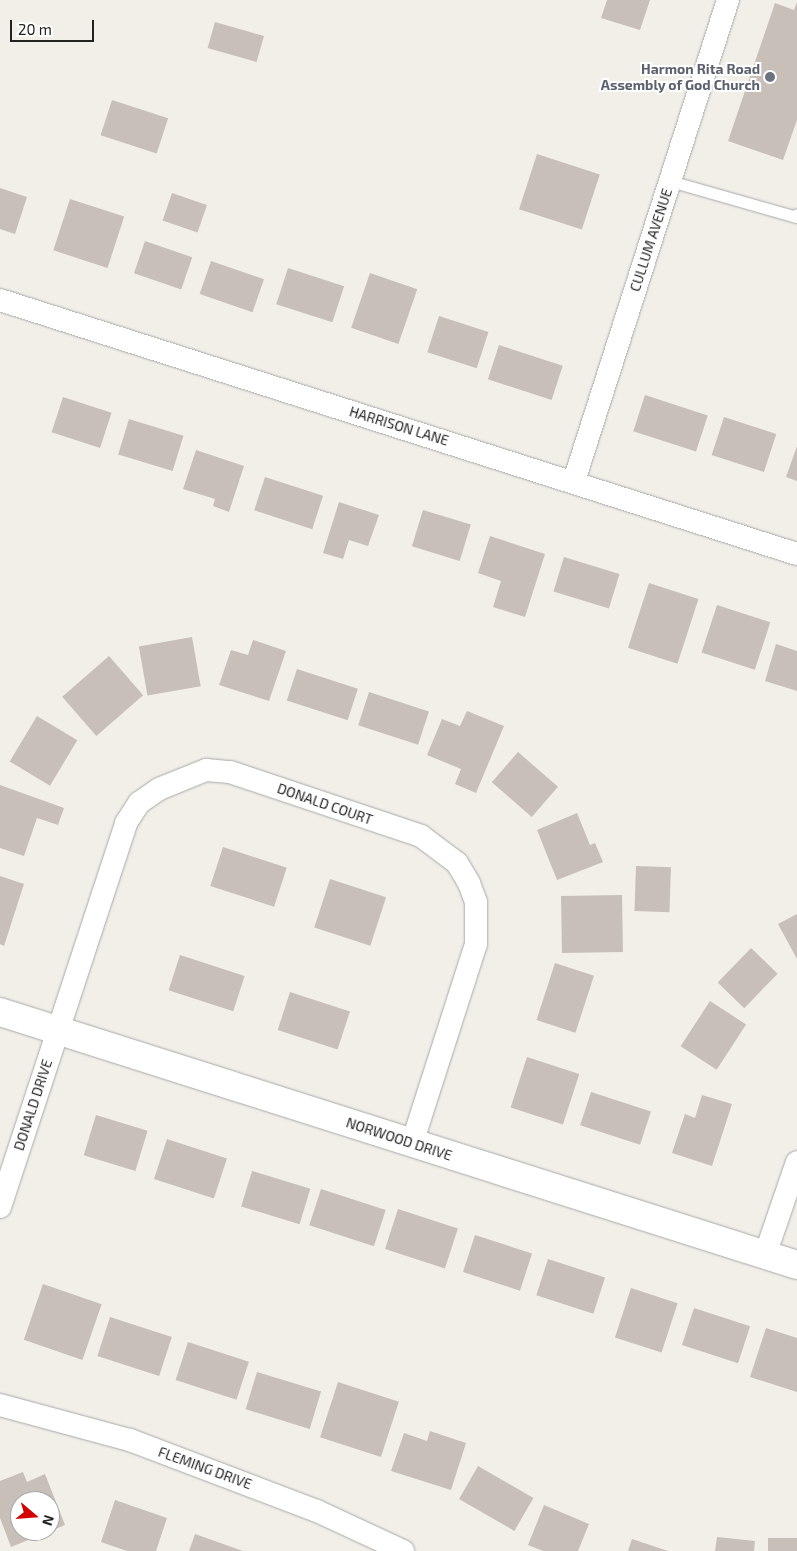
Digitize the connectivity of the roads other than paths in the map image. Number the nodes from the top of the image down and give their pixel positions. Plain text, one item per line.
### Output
1 (728, 0) edge
2 (670, 181) junction
3 (797, 214) edge
4 (0, 300) edge
5 (574, 481) junction
6 (797, 554) edge
7 (0, 1012) edge
8 (57, 1031) junction
9 (412, 1143) junction
10 (797, 1162) edge
11 (0, 1207) edge
12 (765, 1255) junction
13 (797, 1266) edge
14 (0, 1405) edge
15 (403, 1551) edge

1 - 2 street, CULLUM AVENUE
2 - 3 lane
2 - 5 street, CULLUM AVENUE
4 - 5 street, HARRISON LANE
5 - 6 street, HARRISON LANE
7 - 8 street, NORWOOD DRIVE
8 - 9 street, NORWOOD DRIVE
8 - 9 street, DONALD COURT
8 - 11 street, DONALD DRIVE
9 - 12 street, NORWOOD DRIVE
10 - 12 street
12 - 13 street, NORWOOD DRIVE
14 - 15 street, FLEMING DRIVE

